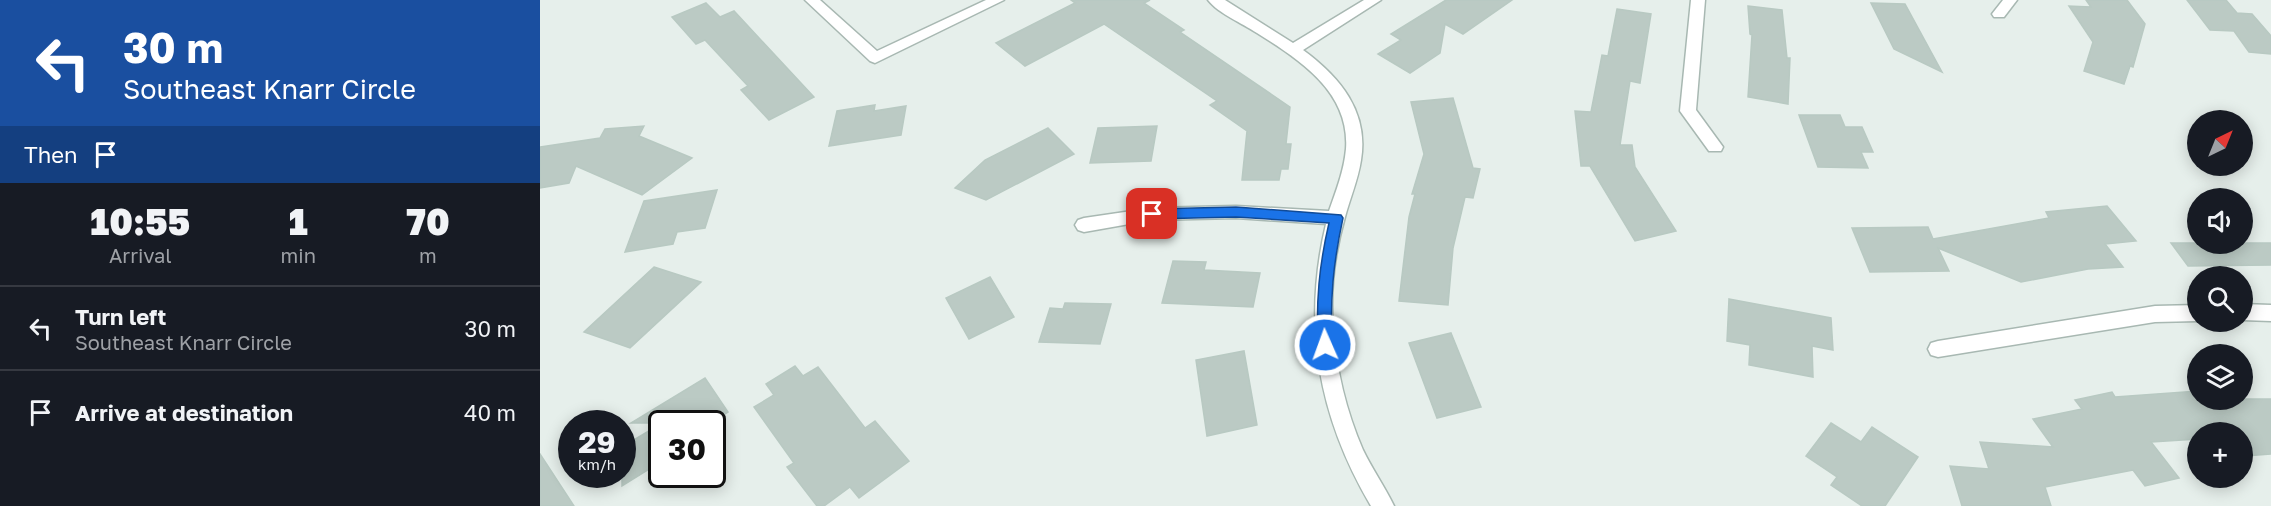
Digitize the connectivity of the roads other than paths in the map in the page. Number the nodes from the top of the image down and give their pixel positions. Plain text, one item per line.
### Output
1 (812, 0) edge
2 (997, 0) edge
3 (1215, 0) edge
4 (1374, 0) edge
5 (1698, 0) edge
6 (2010, 0) edge
7 (1999, 14) dead end
8 (1292, 50) junction
9 (1715, 147) dead end
10 (1336, 218) junction
11 (1084, 225) dead end
12 (2253, 312) edge
13 (2187, 313) edge
14 (2271, 313) edge
15 (1938, 349) dead end
16 (1383, 506) edge

1 - 2 street
3 - 8 street
4 - 8 street
5 - 9 street
6 - 7 street
8 - 10 street
10 - 11 street
10 - 16 street
12 - 14 street
13 - 15 street

